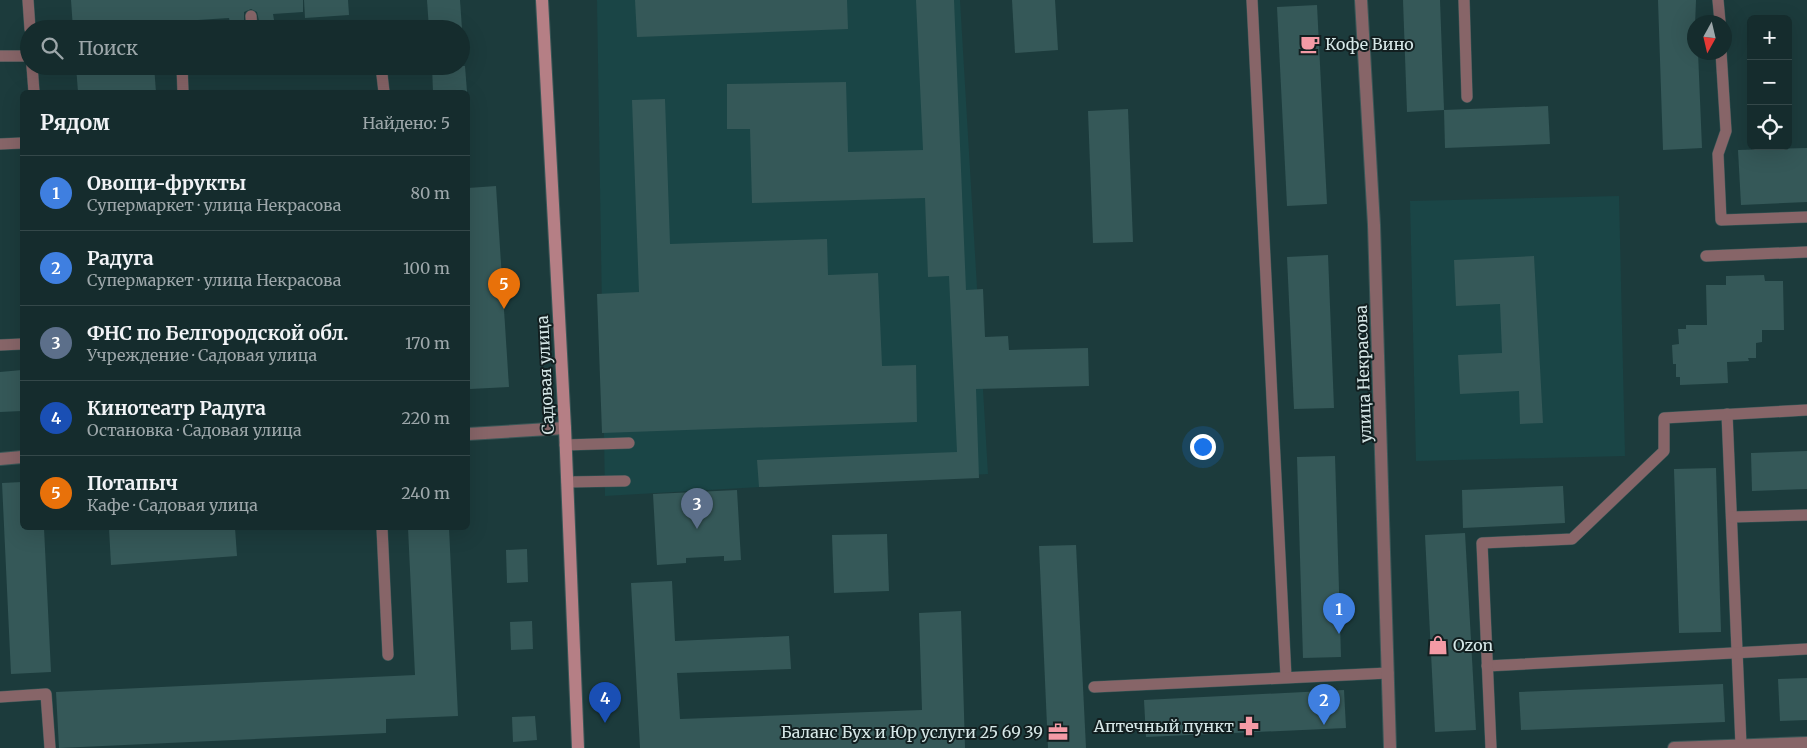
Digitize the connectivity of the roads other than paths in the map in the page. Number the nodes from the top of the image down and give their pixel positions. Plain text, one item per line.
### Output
1 (28, 0) edge
2 (542, 0) edge
3 (1252, 0) edge
4 (1361, 0) edge
5 (1464, 0) edge
6 (1718, 0) edge
7 (1719, 15) edge
8 (251, 16) dead end
9 (29, 20) edge
10 (251, 20) edge
11 (0, 56) edge
12 (20, 56) edge
13 (1722, 60) edge
14 (33, 75) edge
15 (183, 75) edge
16 (382, 75) edge
17 (34, 90) edge
18 (184, 90) edge
19 (384, 90) edge
20 (1467, 97) dead end
21 (20, 142) edge
22 (0, 144) edge
23 (1807, 217) edge
24 (1807, 252) edge
25 (1706, 256) dead end
26 (20, 344) edge
27 (0, 345) edge
28 (1807, 410) edge
29 (1727, 414) junction
30 (565, 428) junction
31 (470, 434) edge
32 (565, 444) junction
33 (629, 444) dead end
34 (20, 458) edge
35 (0, 459) edge
36 (625, 481) dead end
37 (567, 482) junction
38 (1807, 516) edge
39 (1732, 517) junction
40 (382, 530) edge
41 (1807, 649) edge
42 (1737, 653) junction
43 (388, 655) dead end
44 (1487, 666) junction
45 (1388, 673) junction
46 (1286, 677) junction
47 (1094, 686) dead end
48 (0, 697) edge
49 (1807, 743) edge
50 (1741, 745) junction
51 (50, 748) edge
52 (578, 748) edge
53 (1390, 748) edge
54 (1491, 748) edge
55 (1674, 748) edge

1 - 9 lane
2 - 30 main road, Садовая улица
3 - 46 lane
4 - 45 street, улица Некрасова
5 - 20 lane
6 - 7 lane
8 - 10 lane
11 - 12 lane
13 - 23 lane
14 - 17 lane
15 - 18 lane
16 - 19 lane
21 - 22 lane
24 - 25 lane
26 - 27 lane
28 - 29 lane
29 - 39 lane
29 - 44 lane
30 - 31 street
30 - 32 main road, Садовая улица
32 - 33 lane
32 - 37 main road, Садовая улица
34 - 35 street
36 - 37 lane
37 - 52 main road, Садовая улица
38 - 39 lane
39 - 42 lane
40 - 43 lane
41 - 42 lane
42 - 44 lane
42 - 50 lane
44 - 54 lane
45 - 46 lane
45 - 53 street, улица Некрасова
46 - 47 lane
48 - 51 lane
49 - 50 street
50 - 55 street

